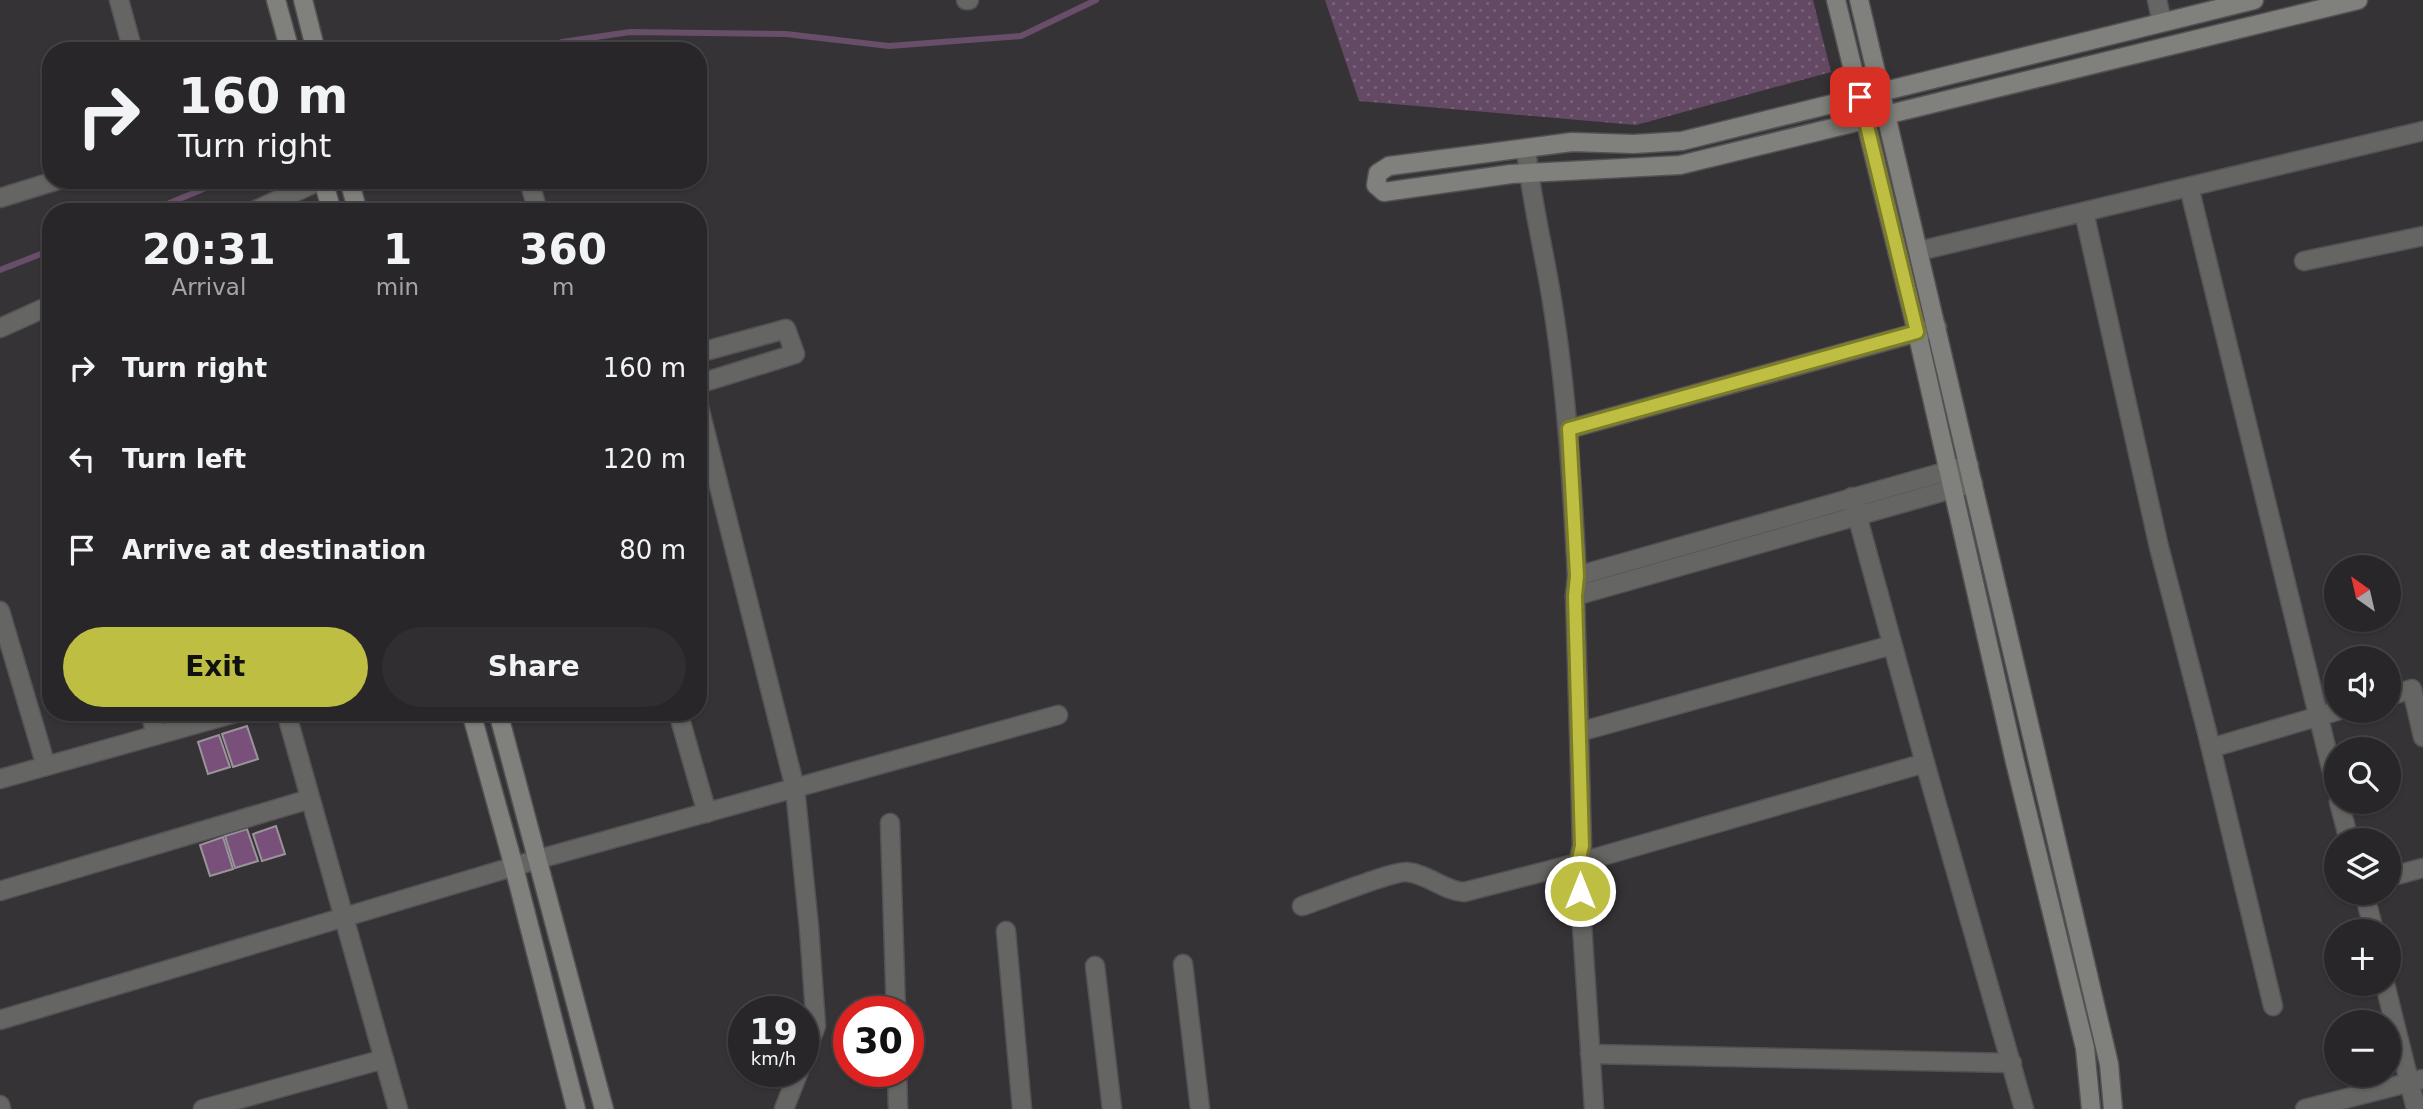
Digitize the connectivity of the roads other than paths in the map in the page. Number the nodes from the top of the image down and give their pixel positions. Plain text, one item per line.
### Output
1 (119, 0) edge
2 (276, 0) edge
3 (303, 0) edge
4 (1836, 0) edge
5 (1859, 0) edge
6 (2157, 0) edge
7 (2254, 0) edge
8 (2358, 0) edge
9 (2162, 22) junction
10 (131, 42) edge
11 (288, 42) edge
12 (314, 42) edge
13 (1881, 92) junction
14 (1860, 97) junction
15 (1887, 115) junction
16 (1865, 120) junction
17 (2423, 131) edge
18 (1526, 148) junction
19 (1529, 173) junction
20 (42, 185) edge
21 (2189, 187) junction
22 (302, 189) edge
23 (0, 198) edge
24 (272, 203) edge
25 (2084, 212) junction
26 (2423, 236) edge
27 (1919, 251) junction
28 (2304, 261) dead end
29 (42, 310) edge
30 (1937, 327) junction
31 (0, 328) edge
32 (1917, 332) junction
33 (707, 351) edge
34 (707, 381) edge
35 (1569, 429) junction
36 (707, 439) edge
37 (1971, 474) junction
38 (1951, 479) junction
39 (1852, 497) junction
40 (1857, 516) junction
41 (1577, 576) junction
42 (1575, 596) junction
43 (0, 611) edge
44 (1892, 645) junction
45 (2401, 693) edge
46 (1058, 715) dead end
47 (2324, 715) edge
48 (2319, 717) junction
49 (152, 721) edge
50 (207, 721) edge
51 (288, 721) edge
52 (473, 721) edge
53 (501, 721) edge
54 (681, 721) edge
55 (1579, 732) junction
56 (156, 735) junction
57 (2423, 737) edge
58 (2324, 738) edge
59 (2211, 748) junction
60 (1925, 763) junction
61 (46, 766) junction
62 (0, 779) edge
63 (795, 788) junction
64 (310, 799) junction
65 (707, 813) junction
66 (890, 823) dead end
67 (539, 859) junction
68 (1578, 863) junction
69 (514, 867) junction
70 (2423, 868) edge
71 (2401, 874) edge
72 (0, 891) edge
73 (1302, 906) dead end
74 (344, 918) junction
75 (1006, 931) dead end
76 (1183, 964) dead end
77 (1095, 965) dead end
78 (814, 996) edge
79 (895, 996) edge
80 (2389, 996) edge
81 (2273, 1006) dead end
82 (0, 1020) edge
83 (1590, 1054) junction
84 (384, 1059) junction
85 (2012, 1063) junction
86 (2416, 1081) edge
87 (793, 1087) edge
88 (897, 1087) edge
89 (249, 1103) edge
90 (203, 1109) edge
91 (398, 1109) edge
92 (576, 1109) edge
93 (604, 1109) edge
94 (784, 1109) edge
95 (898, 1109) edge
96 (1022, 1109) edge
97 (1112, 1109) edge
98 (1200, 1109) edge
99 (1594, 1109) edge
100 (2024, 1109) edge
101 (2091, 1109) edge
102 (2113, 1109) edge
103 (2305, 1109) edge
104 (2416, 1109) edge

1 - 10 street
2 - 11 street
3 - 12 street
4 - 14 street
5 - 13 street
6 - 9 street
7 - 9 street
8 - 15 street
9 - 13 street
13 - 14 street
13 - 15 street
14 - 16 street
14 - 18 street
15 - 16 street
15 - 27 street
16 - 19 street
16 - 32 street
17 - 21 street
18 - 19 street
18 - 19 street
19 - 35 street
20 - 23 street
21 - 25 street
21 - 48 street
22 - 24 street
25 - 27 street
25 - 59 street
26 - 28 street
27 - 30 street
29 - 31 street
30 - 32 street
30 - 37 street
32 - 35 street
32 - 38 street
33 - 34 street
35 - 41 street
36 - 63 street
37 - 38 street
37 - 102 street
38 - 39 street
38 - 40 street
38 - 101 street
39 - 40 street
39 - 41 street
40 - 42 street
40 - 44 street
41 - 42 street
42 - 55 street
43 - 61 street
44 - 55 street
44 - 60 street
45 - 57 street
46 - 63 street
47 - 48 street
48 - 58 street
48 - 59 street
49 - 56 street
50 - 56 street
51 - 64 street
52 - 69 street
53 - 67 street
54 - 65 street
55 - 68 street
56 - 61 street
59 - 81 street
60 - 68 street
60 - 85 street
61 - 62 street
63 - 65 street
63 - 78 street
64 - 72 street
64 - 74 street
65 - 67 street
66 - 79 street
67 - 69 street
67 - 93 street
68 - 73 street
68 - 83 street
69 - 74 street
69 - 92 street
70 - 71 street
74 - 82 street
74 - 84 street
75 - 96 street
76 - 98 street
77 - 97 street
80 - 86 street
83 - 85 street
83 - 99 street
84 - 89 street
84 - 91 street
85 - 100 street
86 - 103 street
86 - 104 street
87 - 94 street
88 - 95 street
89 - 90 street

